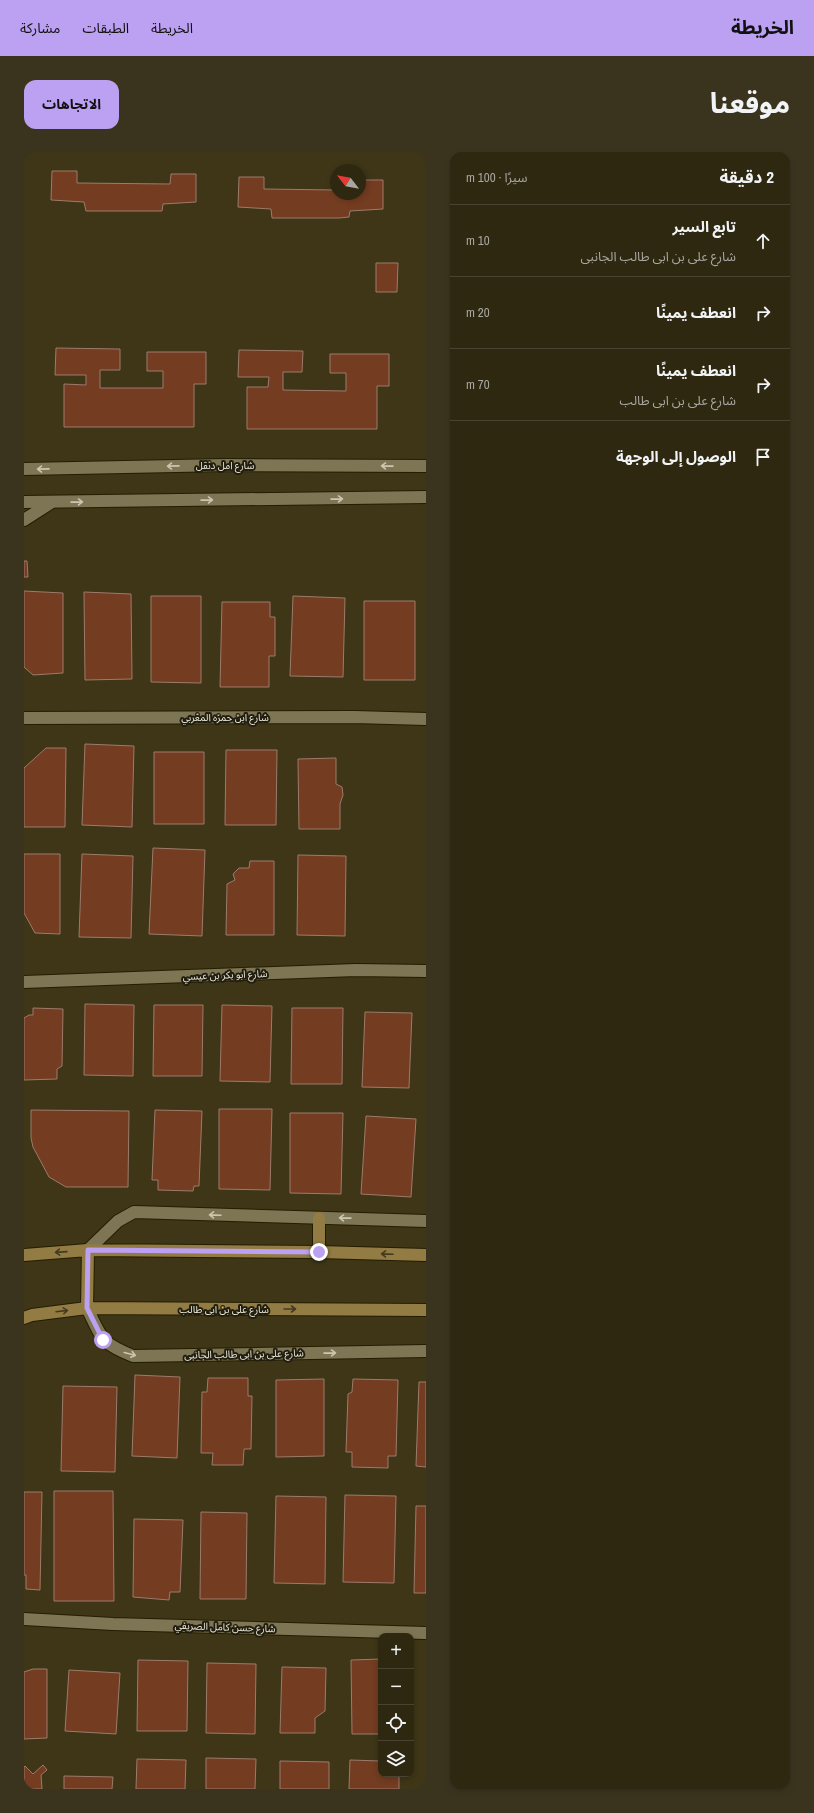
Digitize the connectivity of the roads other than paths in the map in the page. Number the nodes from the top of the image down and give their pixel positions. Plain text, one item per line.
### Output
1 (426, 466) edge
2 (24, 469) edge
3 (426, 497) edge
4 (24, 502) edge
5 (52, 502) junction
6 (24, 520) edge
7 (24, 718) edge
8 (426, 719) edge
9 (426, 971) edge
10 (24, 982) edge
11 (319, 1218) junction
12 (426, 1221) edge
13 (88, 1250) junction
14 (319, 1252) junction
15 (24, 1255) edge
16 (426, 1255) edge
17 (87, 1308) junction
18 (426, 1310) edge
19 (24, 1318) edge
20 (426, 1351) edge
21 (24, 1619) edge
22 (426, 1633) edge

1 -> 2 street, شارع امل دنقل
5 -> 3 street
4 - 5 street
5 - 6 street
7 - 8 street, شارع ابن حمزه المغربي
9 - 10 street, شارع ابو بكر بن عيسي
12 -> 11 street
11 -> 13 street
11 - 14 main road
13 - 14 main road
13 -> 15 main road
13 - 17 main road
16 -> 14 main road
17 -> 18 main road, شارع على بن ابى طالب
19 -> 17 main road, شارع على بن ابى طالب
17 -> 20 street, شارع على بن ابى طالب الجانبى
21 - 22 street, شارع حسن كامل الصريفي

